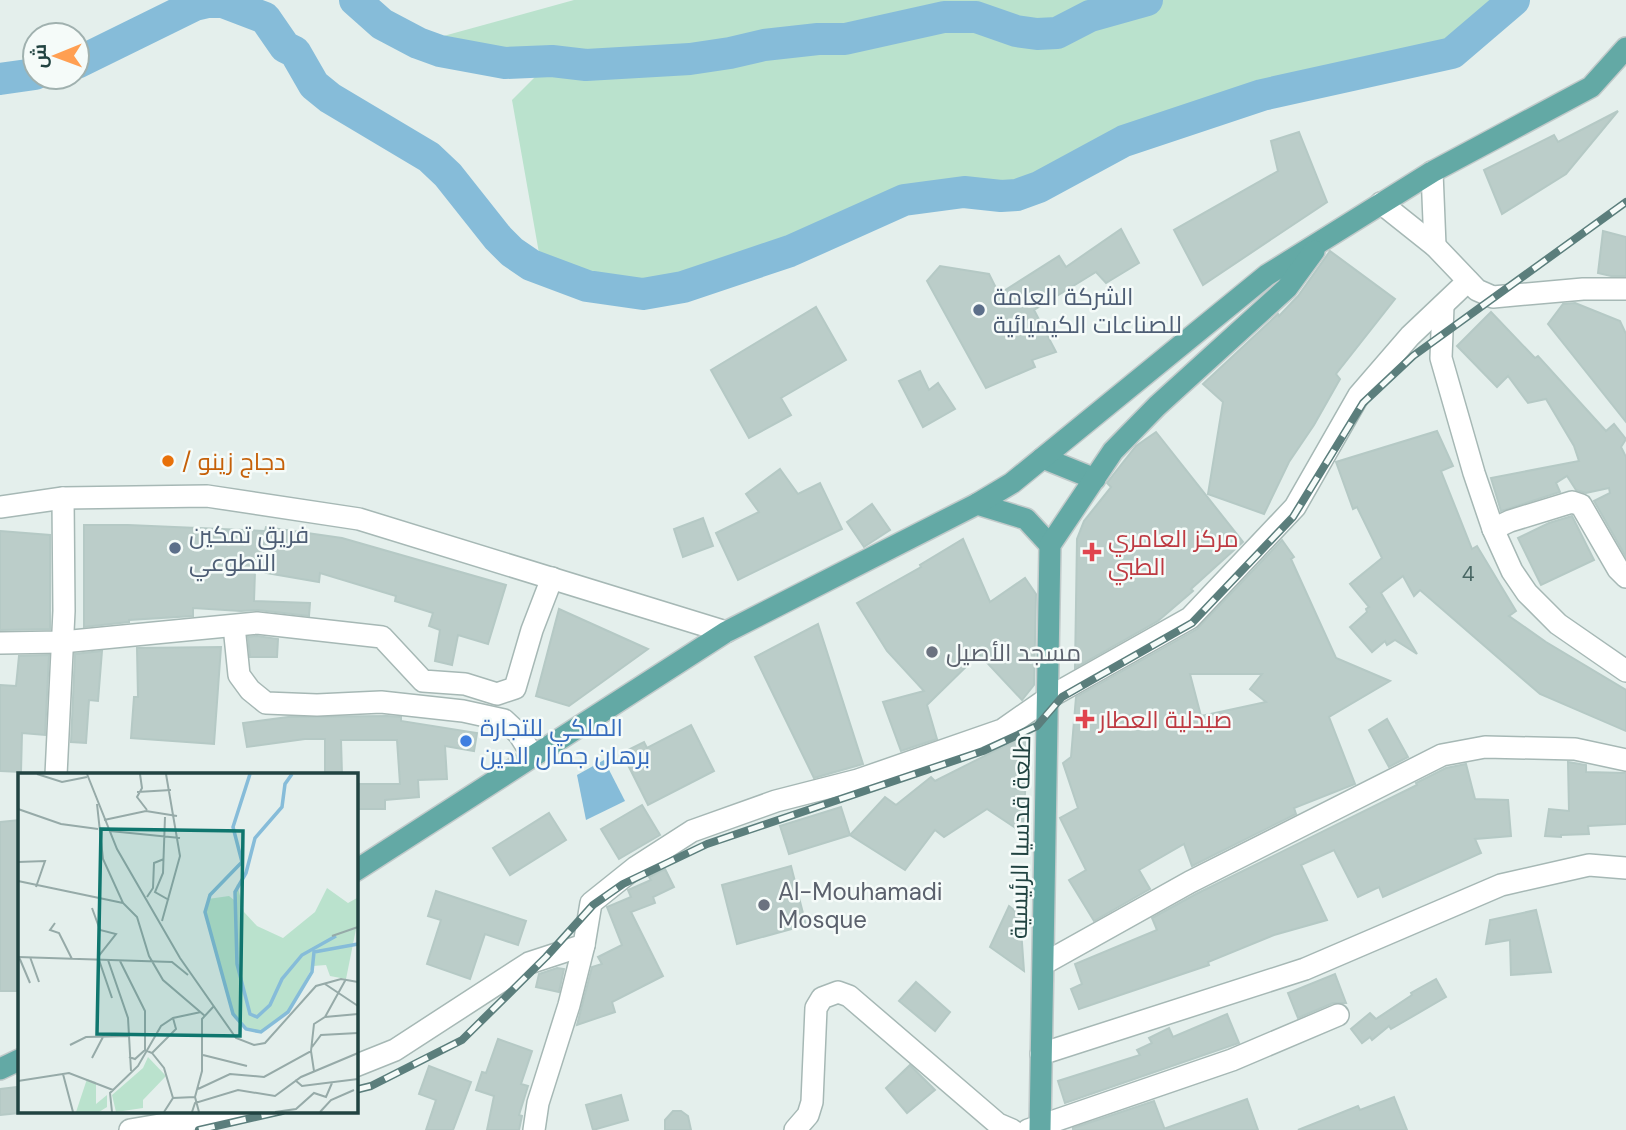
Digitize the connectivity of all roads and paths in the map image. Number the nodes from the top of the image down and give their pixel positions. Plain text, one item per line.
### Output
1 (1626, 48) edge
2 (1432, 172) junction
3 (1381, 203) junction
4 (1322, 241) junction
5 (1435, 246) junction
6 (1468, 281) junction
7 (1626, 289) edge
8 (1443, 306) junction
9 (1043, 458) junction
10 (1095, 478) junction
11 (63, 498) junction
12 (977, 504) junction
13 (0, 507) edge
14 (1493, 529) junction
15 (1051, 545) junction
16 (552, 578) junction
17 (1626, 578) edge
18 (234, 626) junction
19 (726, 632) junction
20 (62, 642) junction
21 (0, 643) edge
22 (1626, 671) edge
23 (1048, 698) junction
24 (533, 756) junction
25 (1626, 760) edge
26 (56, 773) edge
27 (1626, 868) edge
28 (357, 870) edge
29 (584, 945) junction
30 (1045, 963) junction
31 (1338, 1015) dead end
32 (1041, 1054) junction
33 (357, 1065) edge
34 (236, 1112) edge
35 (1036, 1128) edge
36 (130, 1130) edge
37 (534, 1130) edge
38 (795, 1130) edge
39 (1012, 1130) edge

1 - 2 main road
2 - 3 main road
2 - 5 street
3 - 4 main road
3 - 5 street
4 - 9 main road
4 - 10 main road
5 - 6 street
6 - 7 street
6 - 8 street
8 - 14 street
8 - 23 street
9 - 10 main road
9 - 12 main road
10 - 15 main road
11 - 13 street
11 - 16 street
11 - 20 street
12 - 15 main road
12 - 19 main road
14 - 17 street
14 - 22 street
15 - 23 main road, طلعة قدسيا الرئيسية
16 - 18 street
16 - 19 street
18 - 20 street
18 - 24 street
19 - 24 main road
20 - 21 street
20 - 26 street
23 - 29 street
23 - 30 main road, طلعة قدسيا الرئيسية
24 - 28 main road
25 - 30 street
27 - 32 street
29 - 33 street
29 - 37 street
30 - 32 main road, طلعة قدسيا الرئيسية
31 - 35 street
32 - 35 main road, طلعة قدسيا الرئيسية
34 - 36 street
38 - 39 street

